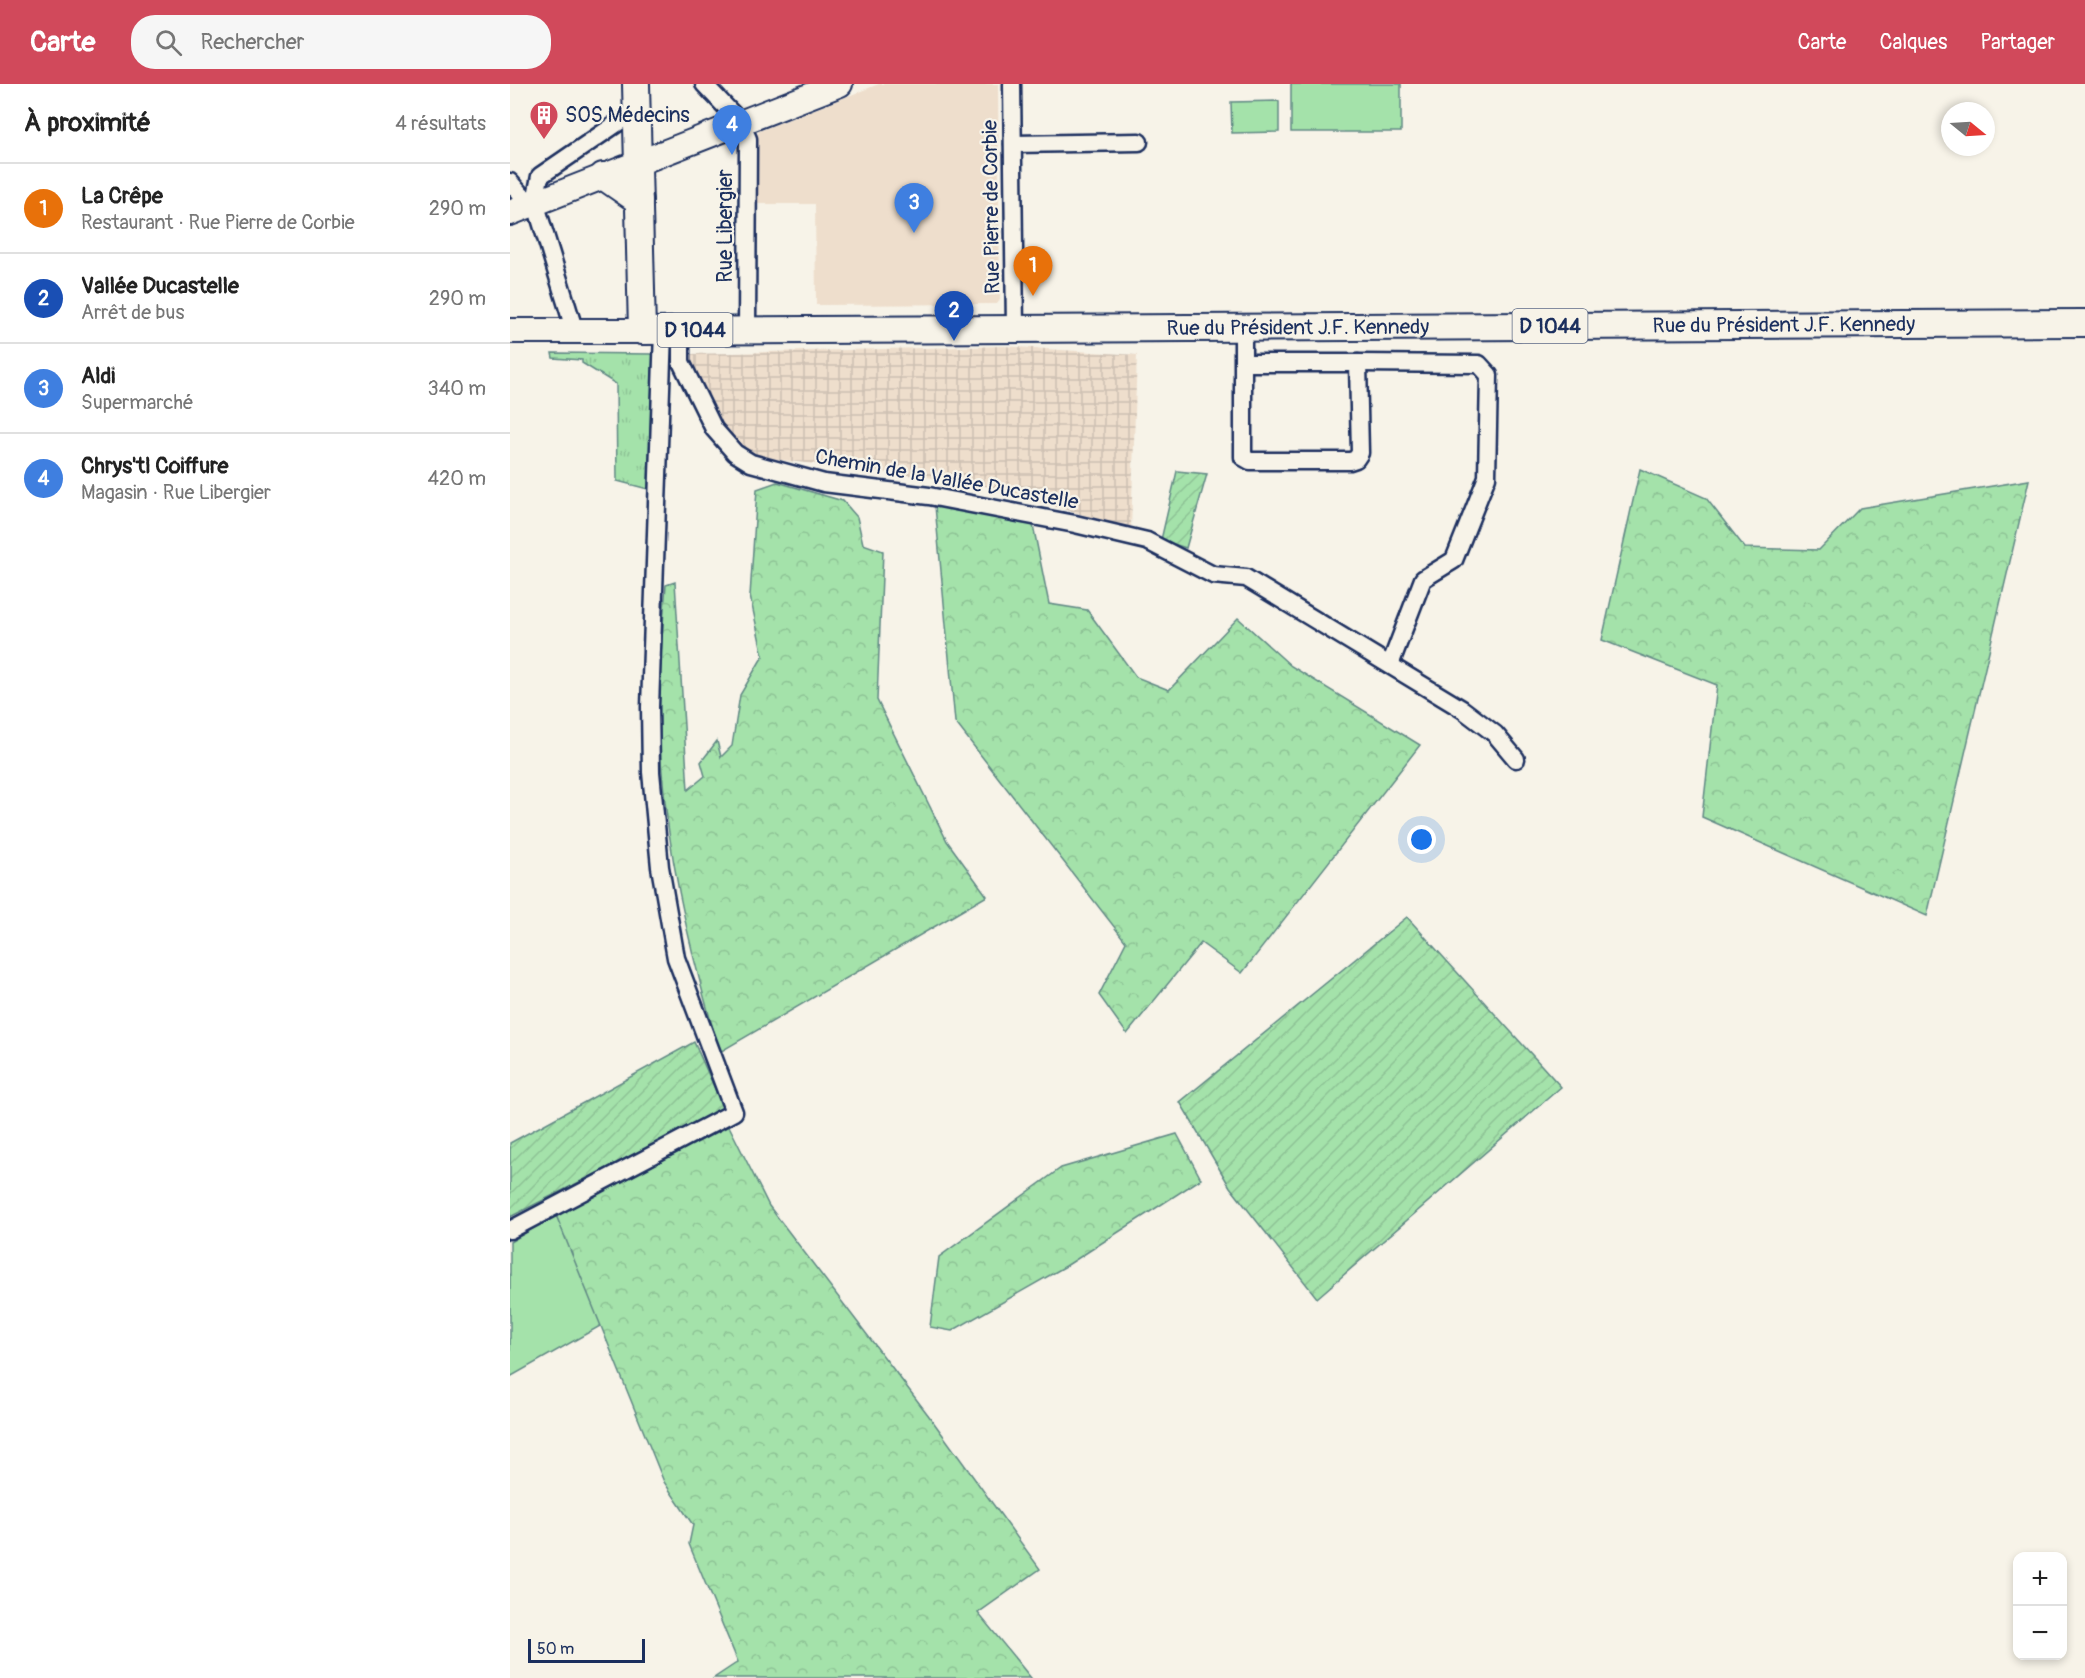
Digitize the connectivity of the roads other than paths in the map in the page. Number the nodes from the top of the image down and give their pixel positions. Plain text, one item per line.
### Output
1 (636, 84) edge
2 (649, 84) edge
3 (704, 84) edge
4 (840, 84) edge
5 (1012, 84) edge
6 (620, 122) dead end
7 (741, 123) junction
8 (1139, 142) dead end
9 (1012, 144) junction
10 (638, 162) junction
11 (603, 176) junction
12 (510, 182) edge
13 (639, 201) junction
14 (535, 202) junction
15 (510, 213) edge
16 (2085, 323) edge
17 (1243, 328) junction
18 (1015, 329) junction
19 (662, 330) junction
20 (510, 331) edge
21 (575, 332) junction
22 (747, 332) junction
23 (1243, 363) junction
24 (1358, 363) junction
25 (1390, 665) junction
26 (1516, 759) dead end
27 (510, 1230) edge

1 - 10 main road
2 - 10 main road
3 - 7 street
4 - 7 street
5 - 9 street, Rue Pierre de Corbie
6 - 14 street
7 - 10 street
7 - 22 street, Rue Libergier
8 - 9 street
9 - 18 street, Rue Pierre de Corbie
10 - 11 street
10 - 13 main road
11 - 13 main road
11 - 14 street
12 - 14 street
13 - 19 main road
14 - 15 street
14 - 21 street
16 - 17 main road, Rue du Président J.F. Kennedy / D 1044
17 - 18 main road, Rue du Président J.F. Kennedy / D 1044
17 - 23 street
18 - 22 main road, Rue du Président J.F. Kennedy / D 1044
19 - 21 street, Rue du Président J.F. Kennedy
19 - 22 main road, Rue du Président J.F. Kennedy / D 1044
19 - 25 street, Chemin de la Vallée Ducastelle
19 - 27 street
20 - 21 street, Rue du Président J.F. Kennedy
23 - 24 street
23 - 24 street
24 - 25 street
25 - 26 street, Chemin de la Vallée Ducastelle

